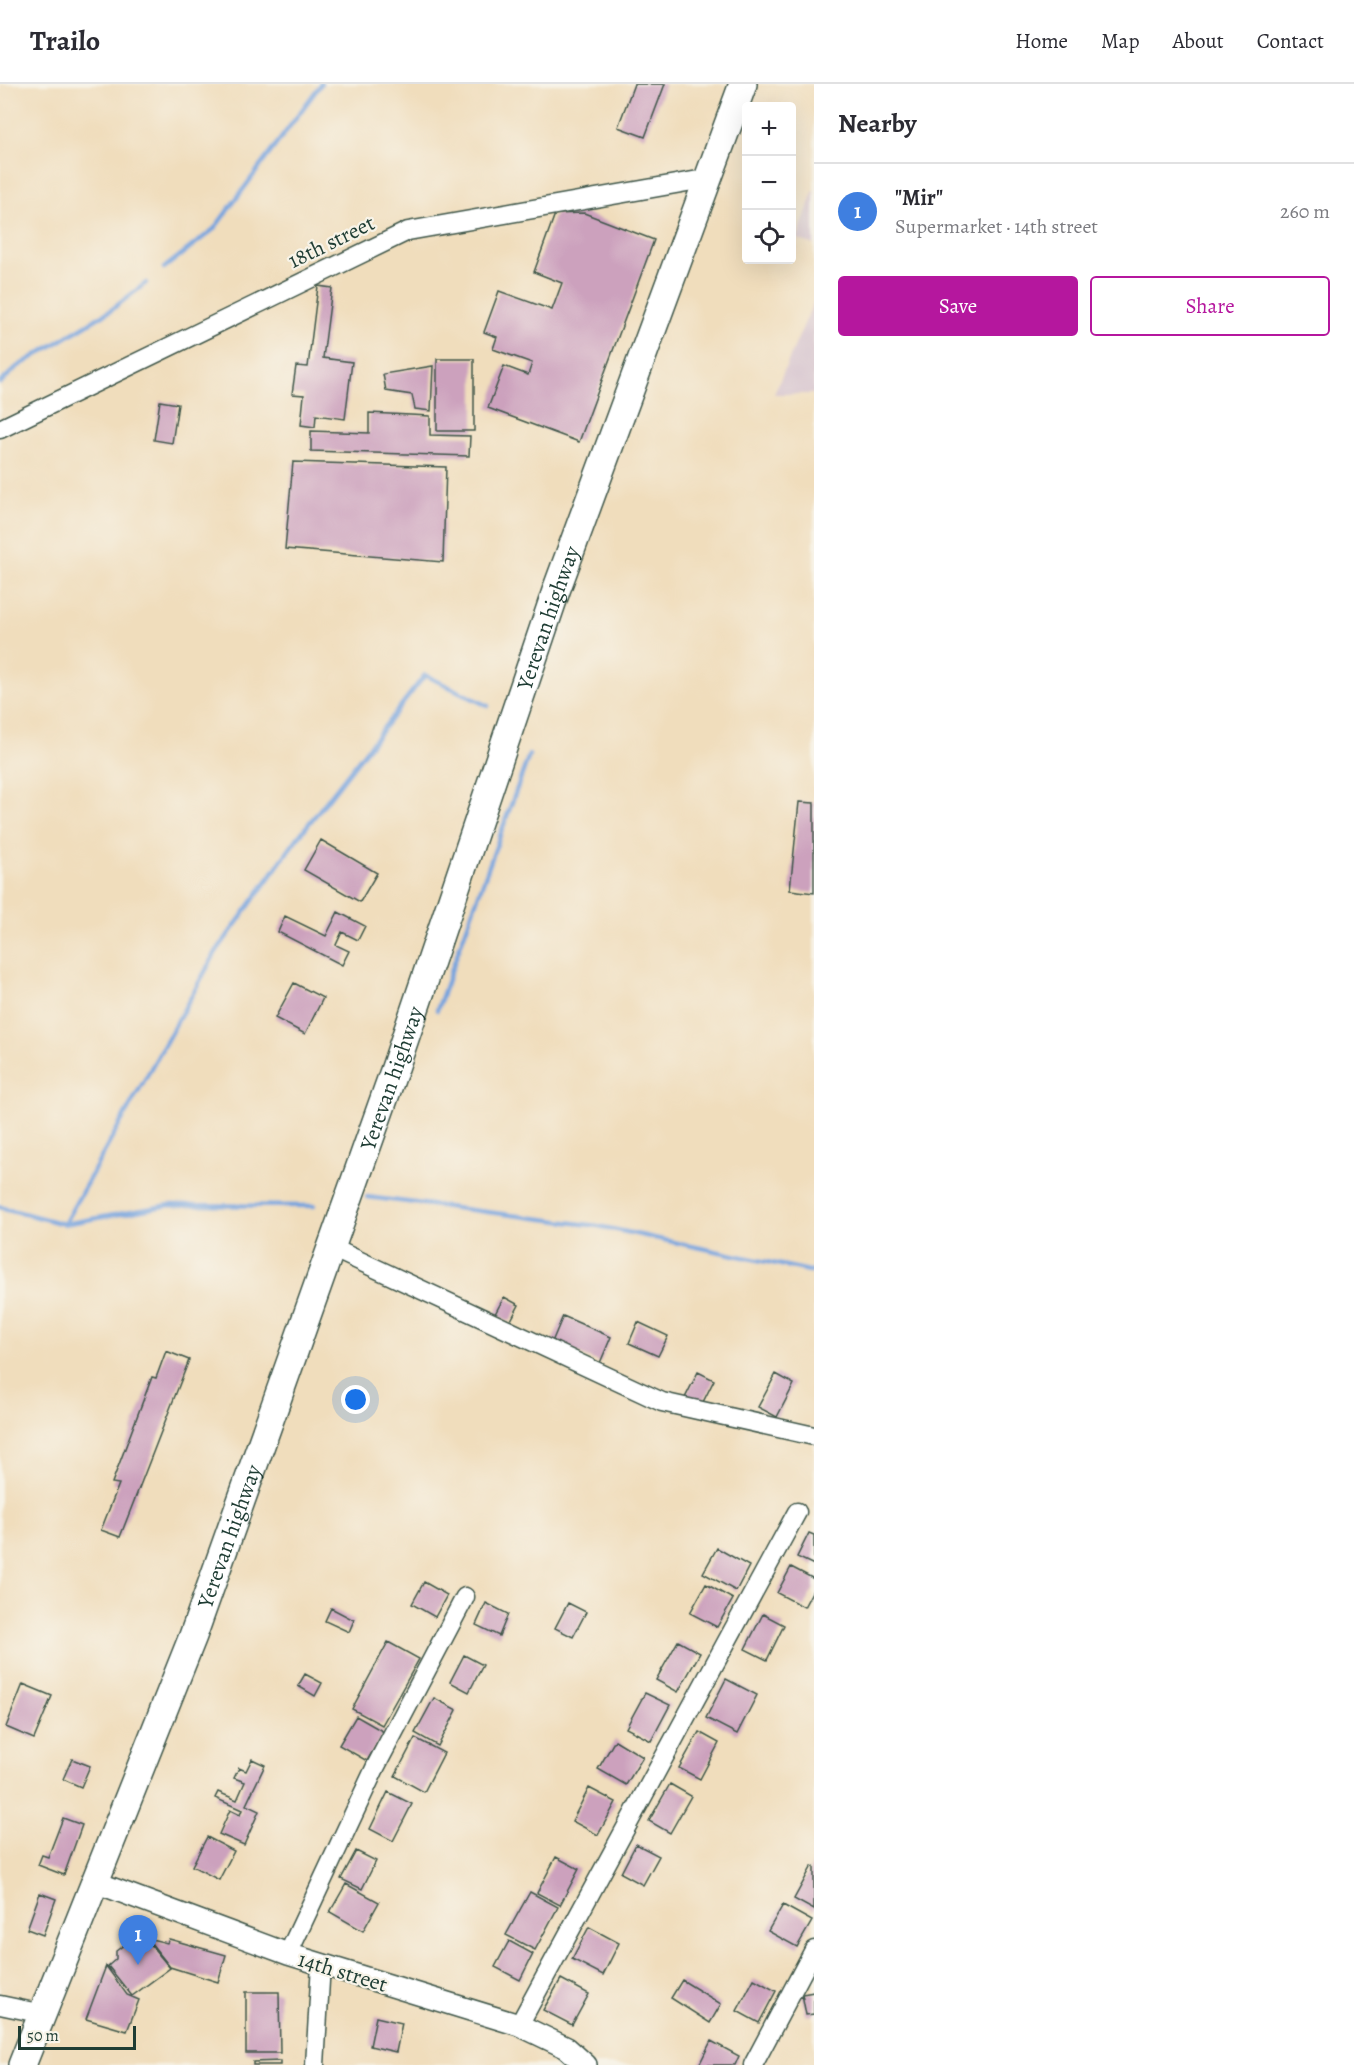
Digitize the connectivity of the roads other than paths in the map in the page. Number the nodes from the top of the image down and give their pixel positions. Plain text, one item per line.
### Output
1 (743, 84) edge
2 (710, 178) junction
3 (0, 429) edge
4 (332, 1248) junction
5 (814, 1436) edge
6 (797, 1512) dead end
7 (465, 1597) dead end
8 (95, 1882) junction
9 (814, 1950) edge
10 (288, 1954) junction
11 (321, 1964) junction
12 (0, 2005) edge
13 (43, 2014) junction
14 (519, 2025) junction
15 (22, 2065) edge
16 (315, 2065) edge
17 (586, 2065) edge
18 (753, 2065) edge

1 - 2 main road, Yerevan highway
2 - 3 street, 18th street
2 - 4 main road, Yerevan highway
4 - 5 street
4 - 8 main road, Yerevan highway
6 - 14 street
7 - 10 street
8 - 10 street, 14th street
8 - 13 main road, Yerevan highway
9 - 18 street
10 - 11 street, 14th street
11 - 14 street, 14th street
11 - 16 street
12 - 13 street
13 - 15 main road, Yerevan highway
14 - 17 street, 14th street

